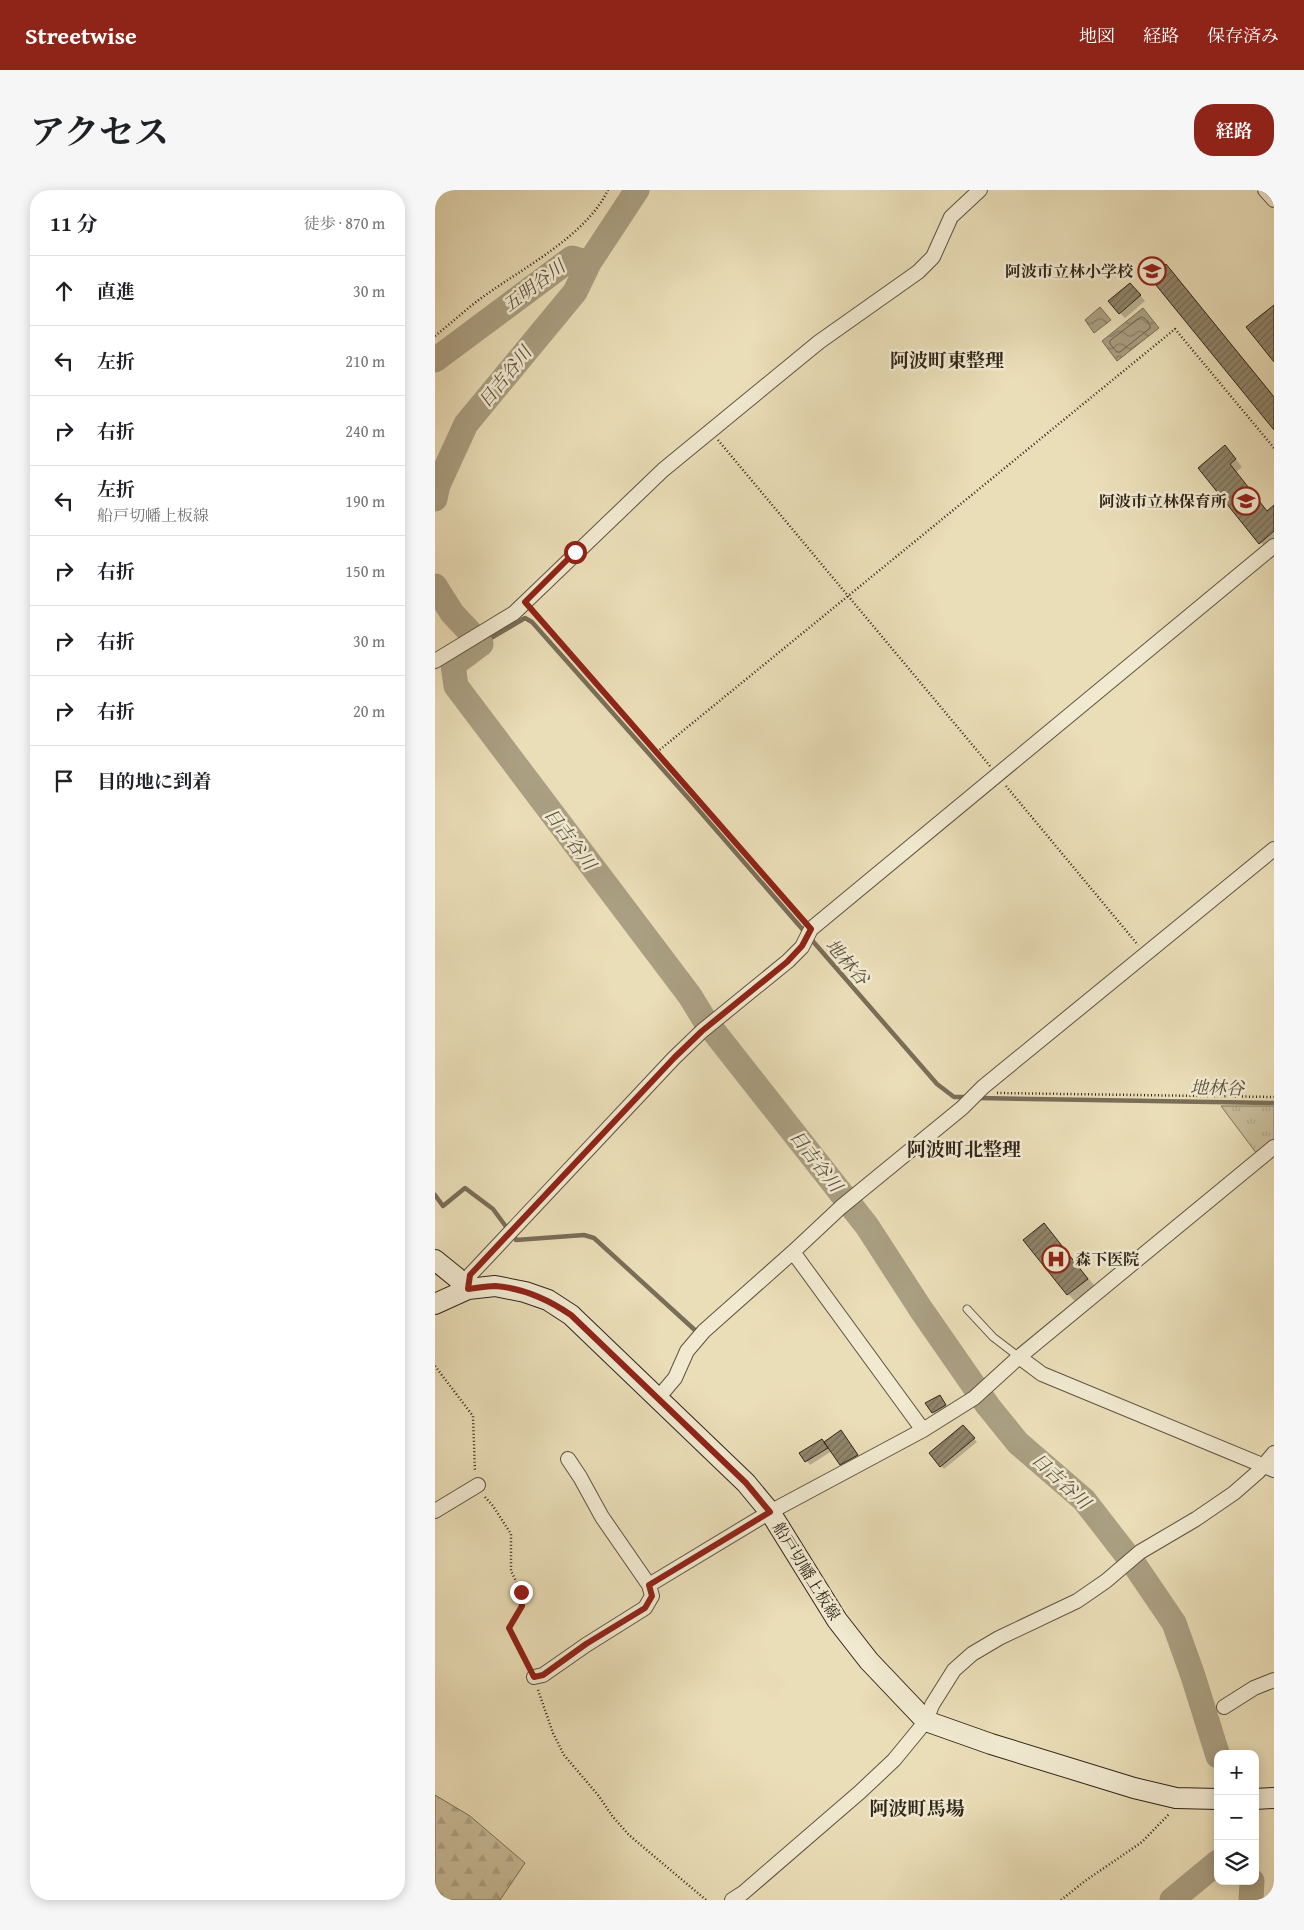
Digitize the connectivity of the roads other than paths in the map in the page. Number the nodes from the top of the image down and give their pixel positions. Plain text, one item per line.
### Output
1 (980, 190) edge
2 (1265, 190) edge
3 (1274, 200) edge
4 (1274, 546) edge
5 (438, 659) edge
6 (1274, 849) edge
7 (1274, 1146) edge
8 (793, 1252) junction
9 (435, 1260) edge
10 (468, 1289) junction
11 (435, 1304) edge
12 (967, 1309) dead end
13 (1019, 1356) junction
14 (658, 1398) junction
15 (923, 1430) junction
16 (1274, 1453) edge
17 (567, 1459) dead end
18 (1269, 1467) edge
19 (478, 1485) road end
20 (435, 1511) edge
21 (770, 1512) junction
22 (649, 1585) junction
23 (534, 1677) road end
24 (1274, 1680) edge
25 (1224, 1707) dead end
26 (926, 1721) junction
27 (1259, 1798) edge
28 (1274, 1798) edge
29 (1214, 1799) edge
30 (732, 1900) edge

1 - 5 street
2 - 3 street
4 - 10 street
6 - 8 street
7 - 13 street
8 - 14 street
8 - 15 street
9 - 10 main road
10 - 11 main road, 船戸切幡上板線
10 - 14 main road, 船戸切幡上板線
12 - 13 lane
13 - 15 street
13 - 18 street
14 - 21 main road, 船戸切幡上板線
15 - 21 street
16 - 18 street
17 - 22 street
18 - 26 street
19 - 20 street
21 - 22 street
21 - 26 main road, 船戸切幡上板線
22 - 23 street
24 - 25 street
26 - 29 main road, 船戸切幡上板線
26 - 30 street
27 - 28 main road

